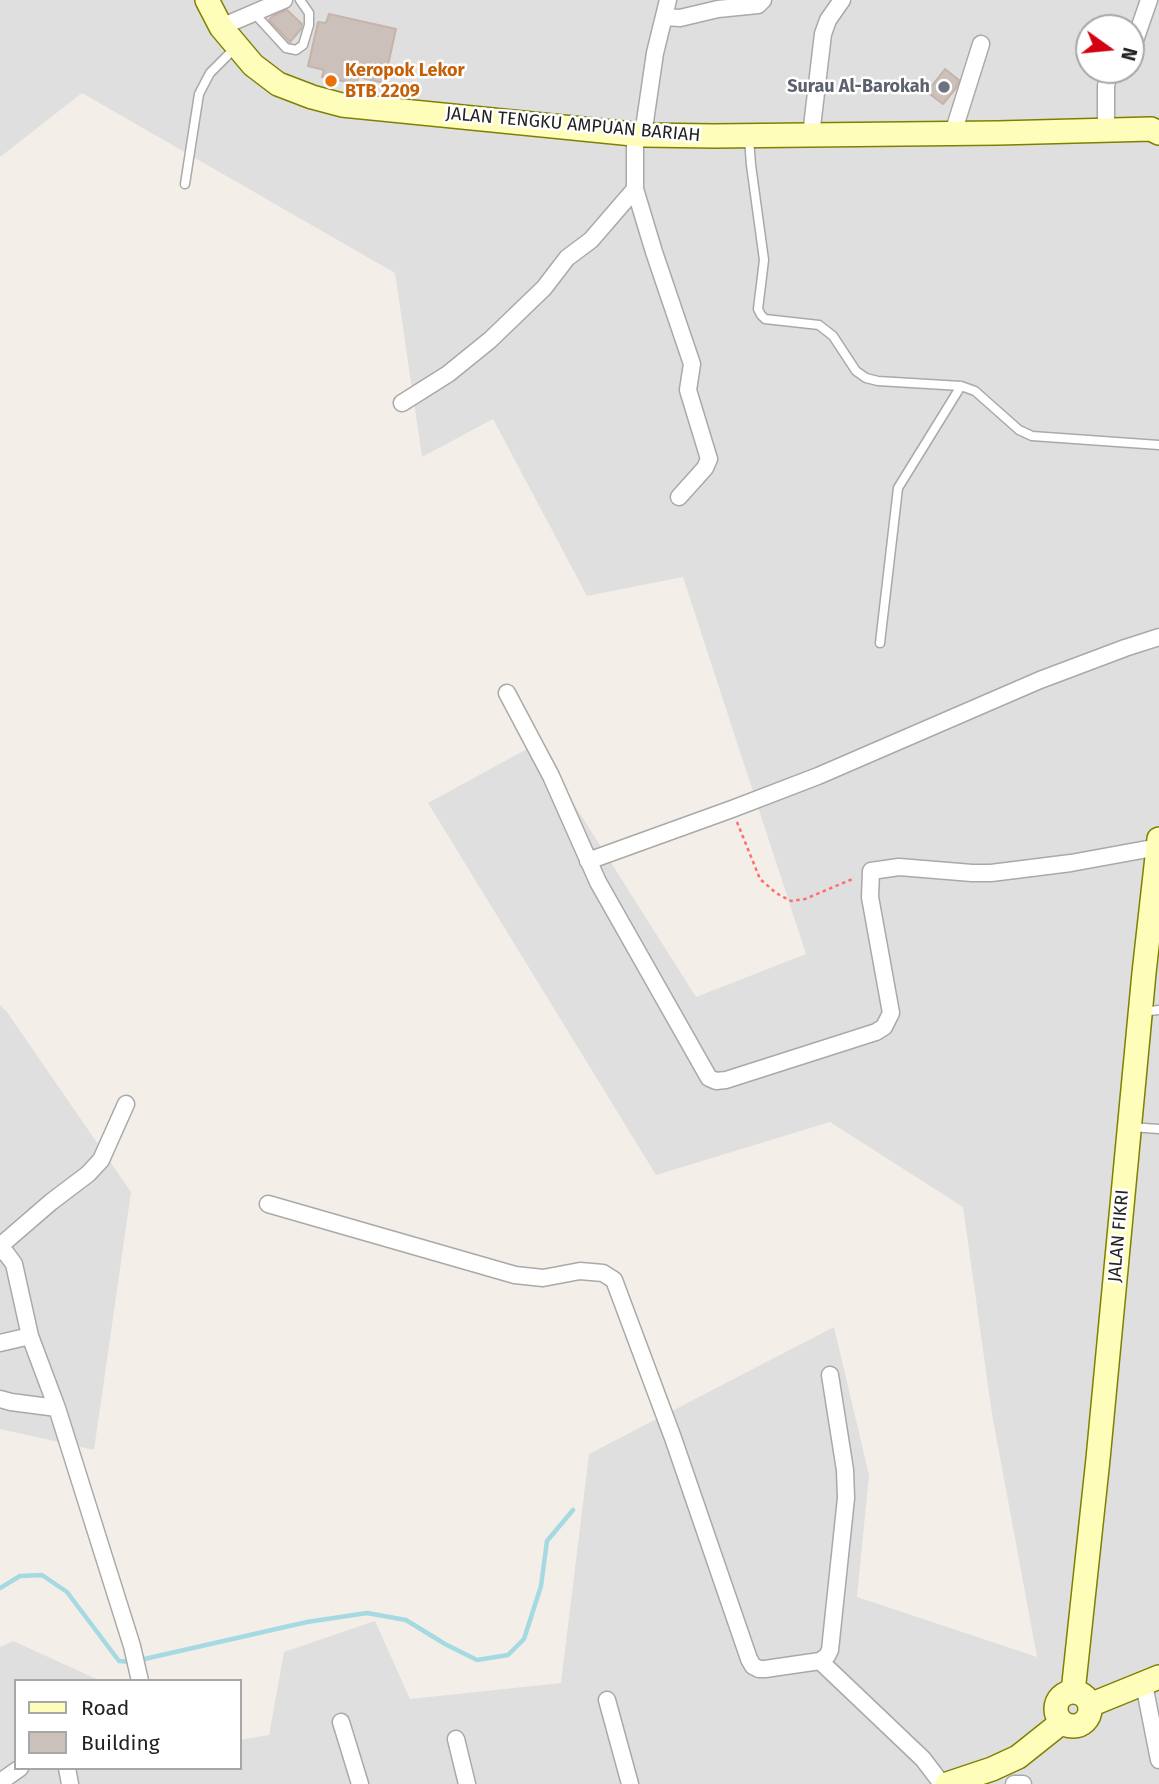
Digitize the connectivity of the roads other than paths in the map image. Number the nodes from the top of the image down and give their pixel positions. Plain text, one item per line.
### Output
1 (207, 0) edge
2 (284, 0) edge
3 (300, 0) edge
4 (668, 0) edge
5 (763, 0) edge
6 (842, 0) edge
7 (254, 13) junction
8 (664, 17) junction
9 (221, 27) junction
10 (981, 44) dead end
11 (237, 46) junction
12 (1106, 84) edge
13 (1156, 128) edge
14 (1106, 130) junction
15 (953, 133) junction
16 (639, 134) junction
17 (748, 135) junction
18 (811, 135) junction
19 (185, 184) dead end
20 (635, 189) junction
21 (961, 386) junction
22 (402, 403) dead end
23 (1159, 445) edge
24 (679, 497) dead end
25 (1159, 637) edge
26 (880, 643) dead end
27 (507, 693) dead end
28 (1159, 839) edge
29 (1158, 847) edge
30 (588, 861) junction
31 (1150, 1011) edge
32 (126, 1104) dead end
33 (1129, 1127) junction
34 (1159, 1129) edge
35 (268, 1204) dead end
36 (0, 1248) edge
37 (30, 1336) junction
38 (0, 1343) edge
39 (830, 1375) dead end
40 (0, 1399) edge
41 (57, 1408) junction
42 (820, 1661) junction
43 (139, 1676) edge
44 (1151, 1680) edge
45 (1082, 1699) junction
46 (607, 1700) dead end
47 (341, 1722) dead end
48 (456, 1738) dead end
49 (1159, 1759) edge
50 (17, 1770) edge
51 (0, 1782) edge
52 (360, 1784) edge
53 (467, 1784) edge
54 (630, 1784) edge
55 (945, 1784) edge
56 (1013, 1784) edge
57 (1023, 1784) edge

1 - 9 street, JALAN TENGKU AMPUAN BARIAH
2 - 7 street
3 - 7 lane
4 - 8 street
5 - 8 street
6 - 18 street
7 - 9 street
8 - 16 street
9 - 11 street, JALAN TENGKU AMPUAN BARIAH
10 - 15 street
11 - 16 street, JALAN TENGKU AMPUAN BARIAH
11 - 19 lane
12 - 14 street
13 - 14 street, JALAN TENGKU AMPUAN BARIAH
14 - 15 street, JALAN TENGKU AMPUAN BARIAH
15 - 18 street, JALAN TENGKU AMPUAN BARIAH
16 - 17 street, JALAN TENGKU AMPUAN BARIAH
16 - 20 street
17 - 18 street, JALAN TENGKU AMPUAN BARIAH
17 - 21 lane
20 - 22 street
20 - 24 street
21 - 23 lane
21 - 26 lane
25 - 30 street
27 - 30 street
28 - 29 street, JALAN FIKRI
29 - 30 street
29 - 31 street, JALAN FIKRI
31 - 33 street, JALAN FIKRI
32 - 36 street
33 - 34 lane
33 - 45 street, JALAN FIKRI
35 - 42 street
36 - 37 street
37 - 38 street
37 - 41 street
39 - 42 street
40 - 41 street
41 - 43 street
42 - 55 street
44 - 45 street
44 - 49 street
45 - 55 street
46 - 54 street
47 - 52 street
48 - 53 street
50 - 51 street
56 - 57 street

